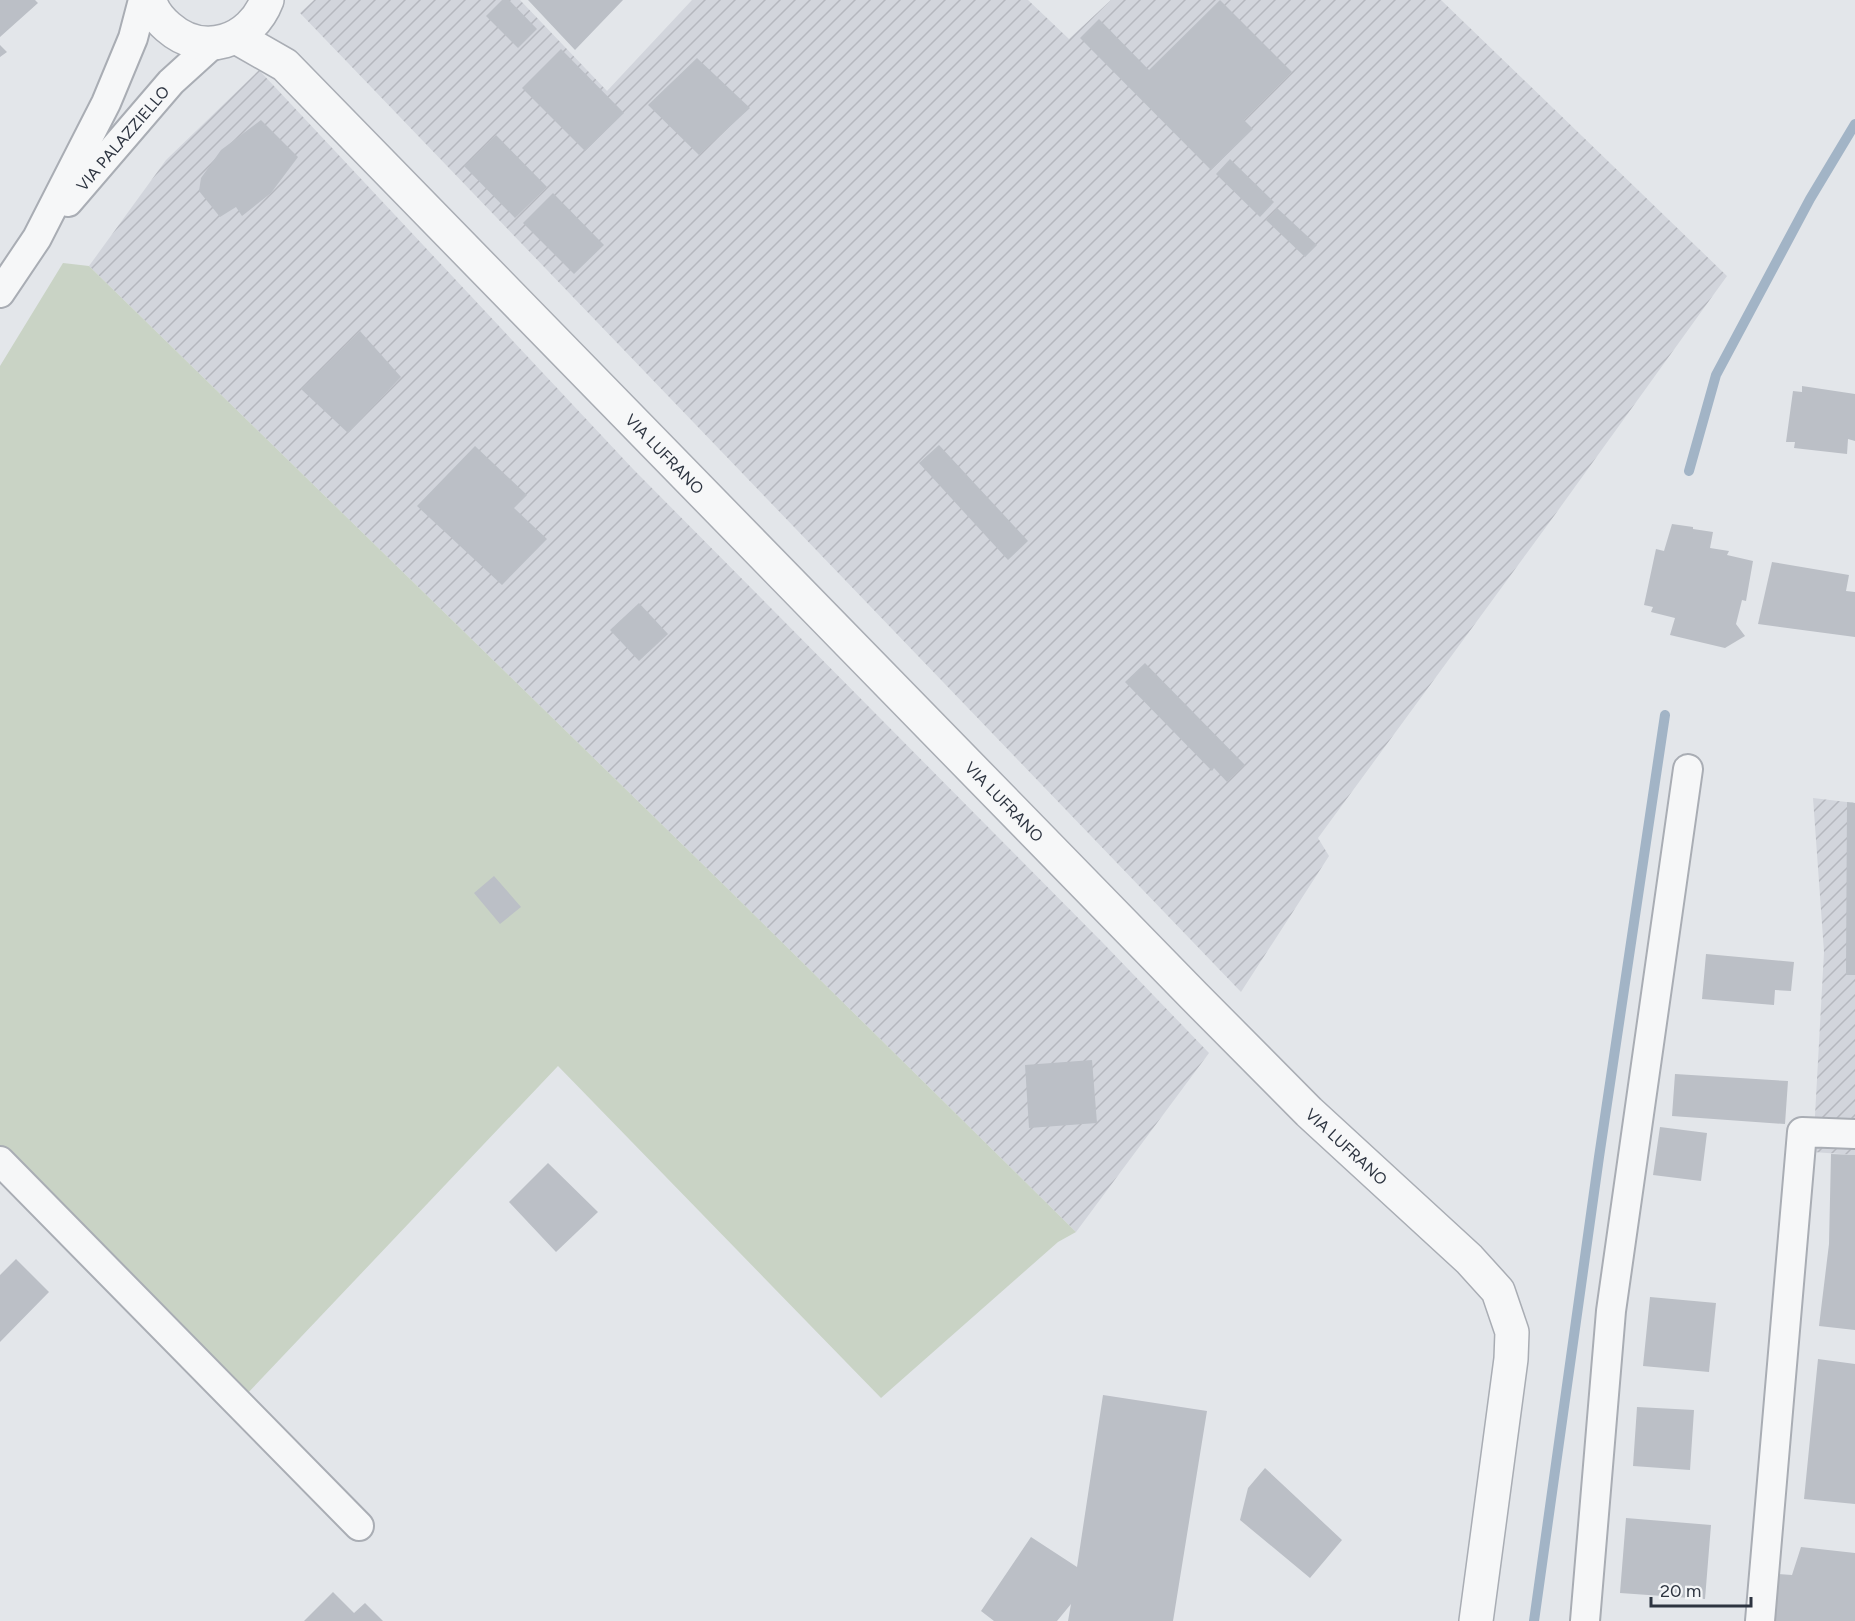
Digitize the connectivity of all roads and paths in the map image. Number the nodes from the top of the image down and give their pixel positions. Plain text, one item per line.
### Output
1 (143, 0) edge
2 (150, 0) edge
3 (268, 0) edge
4 (225, 40) junction
5 (285, 65) junction
6 (37, 238) junction
7 (0, 293) edge
8 (1688, 769) dead end
9 (1855, 1134) edge
10 (0, 1161) edge
11 (358, 1526) dead end
12 (1476, 1621) edge
13 (1585, 1621) edge
14 (1760, 1621) edge

1 - 6 street, VIA PALAZZIELLO
2 - 4 street, VIA LUFRANO
3 - 4 street
3 - 5 street
4 - 5 street, VIA LUFRANO
4 - 6 street, VIA PALAZZIELLO
5 - 12 street, VIA LUFRANO
6 - 7 street, VIA PALAZZIELLO
8 - 13 street
9 - 14 street
10 - 11 street

